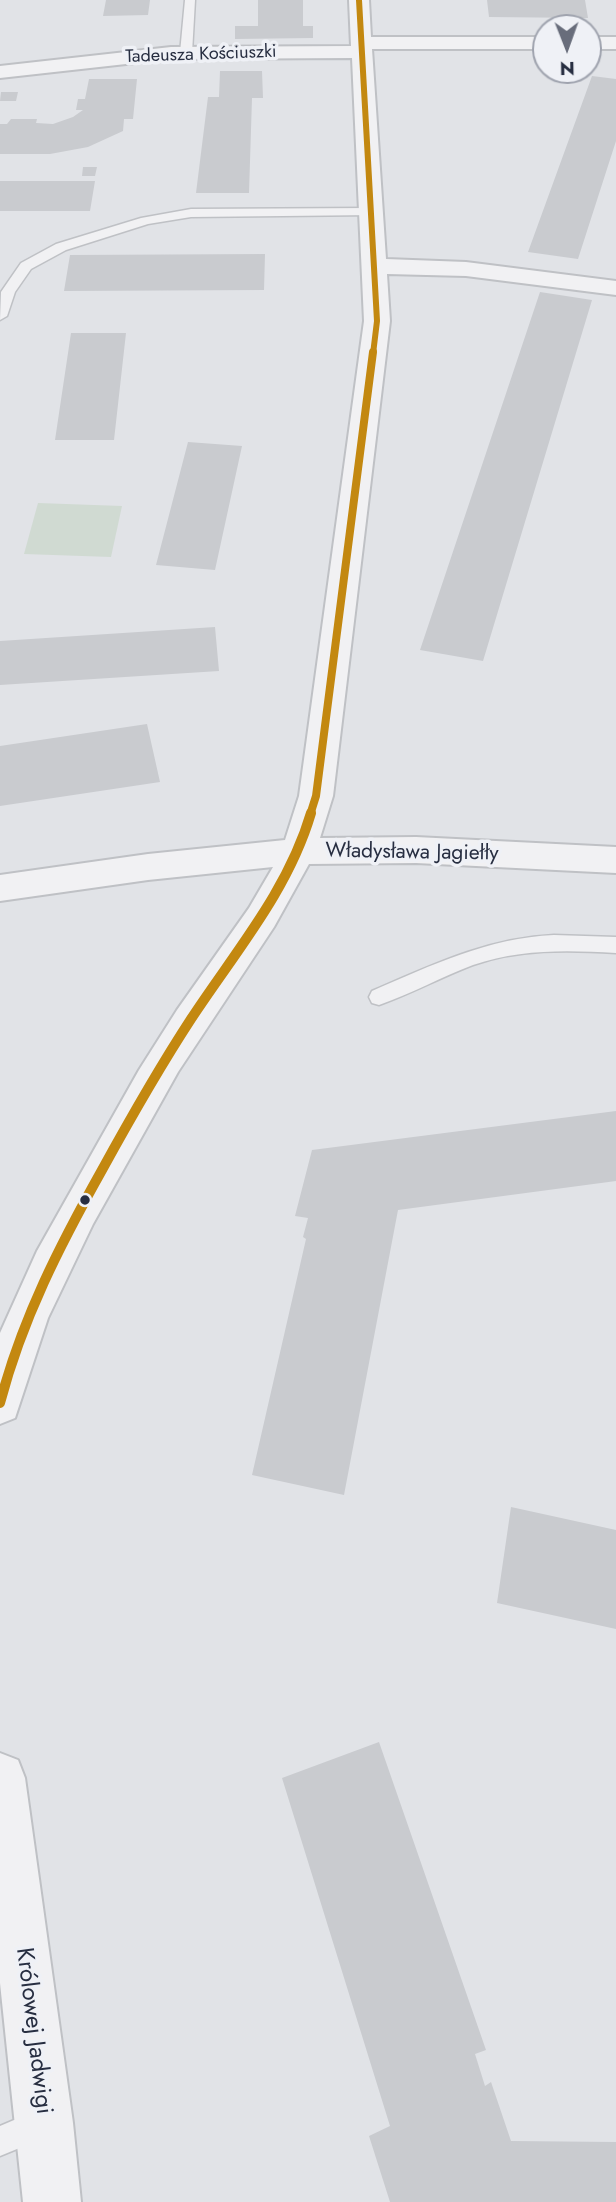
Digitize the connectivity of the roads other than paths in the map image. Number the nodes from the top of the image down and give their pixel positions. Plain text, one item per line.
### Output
1 (190, 0) edge
2 (359, 0) edge
3 (532, 43) edge
4 (360, 47) junction
5 (186, 53) junction
6 (0, 72) edge
7 (370, 212) junction
8 (374, 266) junction
9 (616, 288) edge
10 (0, 316) edge
11 (298, 852) junction
12 (616, 860) edge
13 (0, 888) edge
14 (616, 945) edge
15 (379, 997) dead end
16 (0, 1403) edge
17 (0, 1778) edge
18 (22, 2132) edge
19 (52, 2202) edge

1 - 5 lane
2 - 4 street
3 - 4 street, Tadeusza Kościuszki
4 - 5 street, Tadeusza Kościuszki
4 - 7 street
5 - 6 street, Tadeusza Kościuszki
7 - 8 street
7 - 10 lane
8 - 9 street
8 - 11 street
11 - 12 street, Władysława Jagiełły
11 - 13 street, Władysława Jagiełły
11 - 16 street
14 - 15 lane
17 - 18 street, Królowej Jadwigi
18 - 19 street, Królowej Jadwigi

